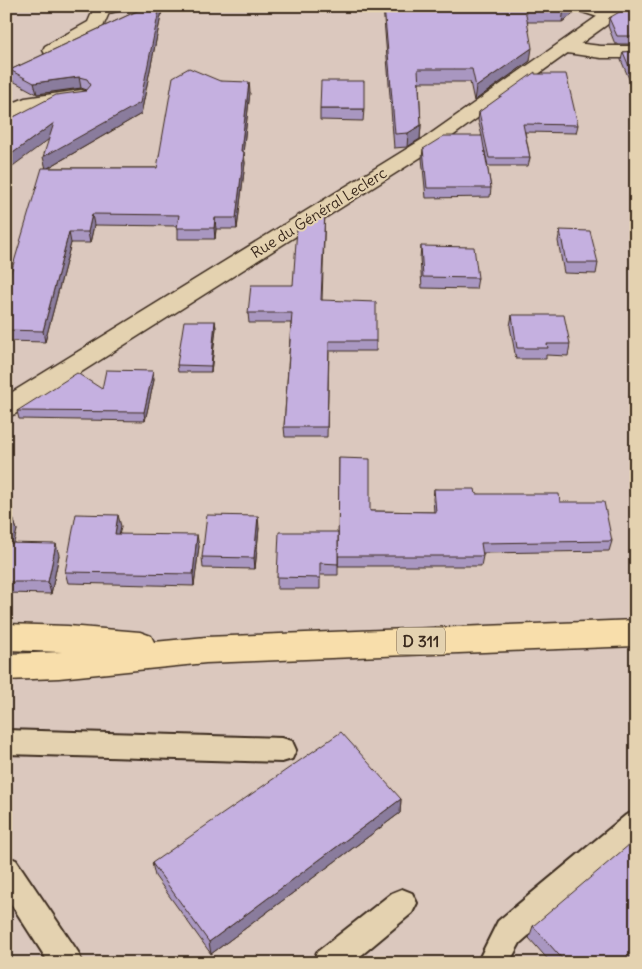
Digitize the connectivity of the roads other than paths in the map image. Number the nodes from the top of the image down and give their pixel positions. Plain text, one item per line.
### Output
1 (115, 6) edge
2 (582, 6) edge
3 (617, 11) edge
4 (567, 48) junction
5 (52, 50) edge
6 (636, 52) edge
7 (81, 96) edge
8 (6, 114) edge
9 (6, 408) edge
10 (636, 634) edge
11 (6, 637) edge
12 (206, 650) junction
13 (6, 667) edge
14 (6, 742) edge
15 (282, 750) dead end
16 (636, 824) edge
17 (6, 870) edge
18 (402, 902) dead end
19 (67, 963) edge
20 (328, 963) edge
21 (492, 963) edge

1 - 5 street
2 - 3 street
3 - 4 street, Rue du Général Leclerc
4 - 6 street
4 - 9 street, Rue du Général Leclerc
7 - 8 street
10 - 12 main road, D 311
11 - 12 main road, D 311
12 - 13 main road, D 311
14 - 15 lane
16 - 21 lane
17 - 19 lane
18 - 20 lane

